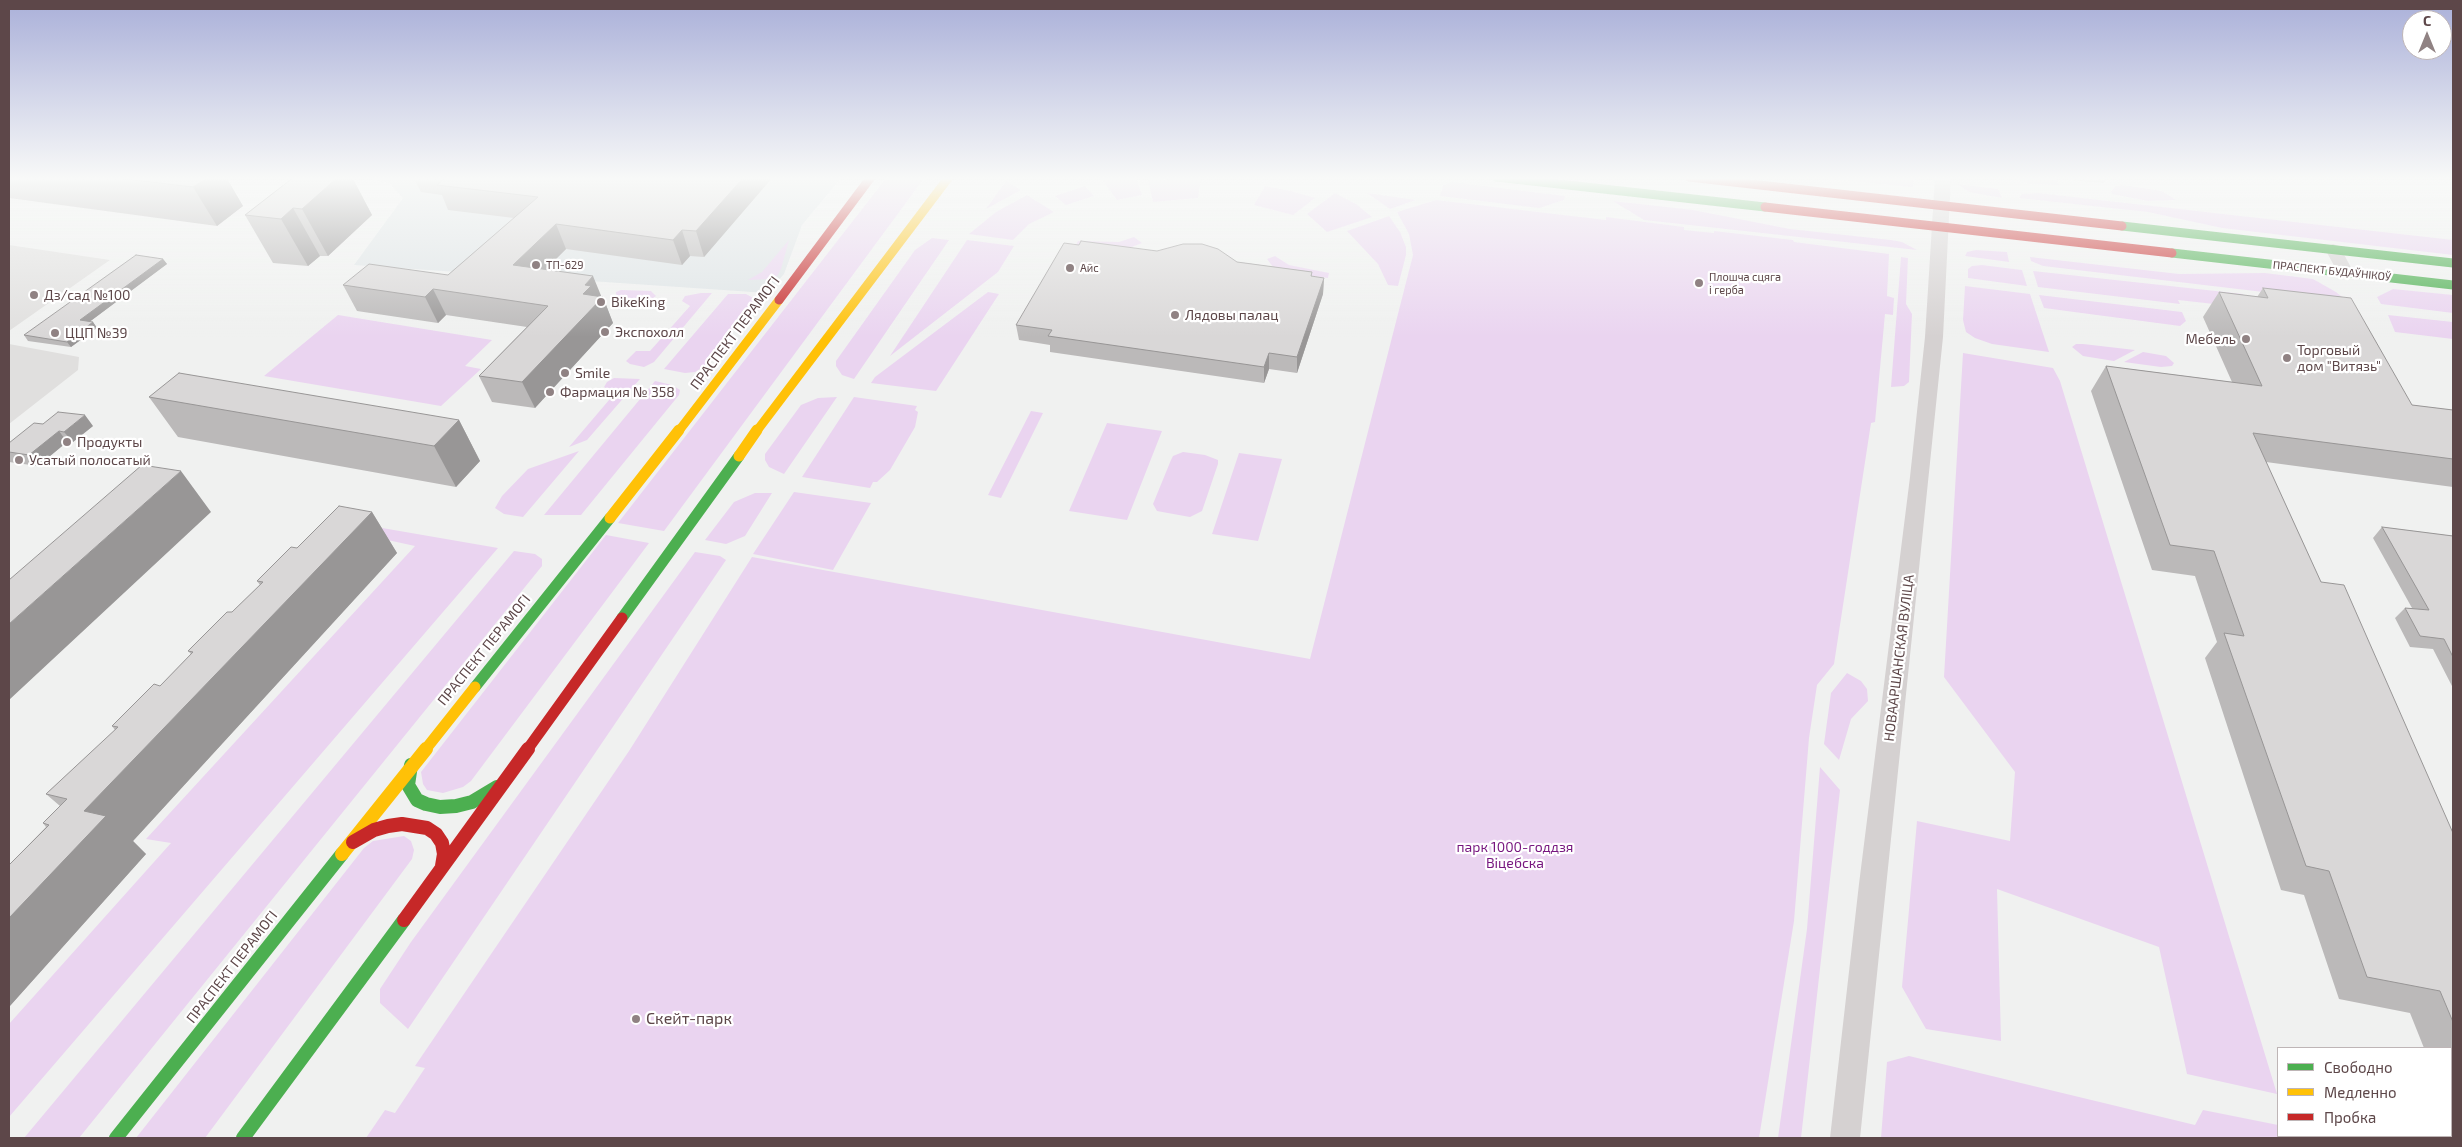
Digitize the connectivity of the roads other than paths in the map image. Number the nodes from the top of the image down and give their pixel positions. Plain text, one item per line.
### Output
1 (831, 231) edge
2 (908, 231) edge
3 (1942, 231) edge
4 (1965, 231) edge
5 (2172, 231) edge
6 (2333, 249) junction
7 (2453, 263) edge
8 (2346, 273) junction
9 (2453, 285) edge
10 (410, 765) junction
11 (501, 784) junction
12 (347, 845) junction
13 (442, 866) junction
14 (116, 1138) edge
15 (243, 1138) edge
16 (1845, 1138) edge

1 - 10 main road, ПРАСПЕКТ ПЕРАМОГІ
2 - 11 main road
3 - 16 street, НОВААРШАНСКАЯ ВУЛІЦА
4 - 8 main road, ПРАСПЕКТ БУДАЎНІКОЎ
5 - 6 main road, ПРАСПЕКТ БУДАЎНІКОЎ
6 - 7 main road, ПРАСПЕКТ БУДАЎНІКОЎ
6 - 8 street
8 - 9 main road, ПРАСПЕКТ БУДАЎНІКОЎ
10 - 11 main road
10 - 12 main road, ПРАСПЕКТ ПЕРАМОГІ
11 - 13 main road
12 - 13 main road
12 - 14 main road, ПРАСПЕКТ ПЕРАМОГІ
13 - 15 main road

